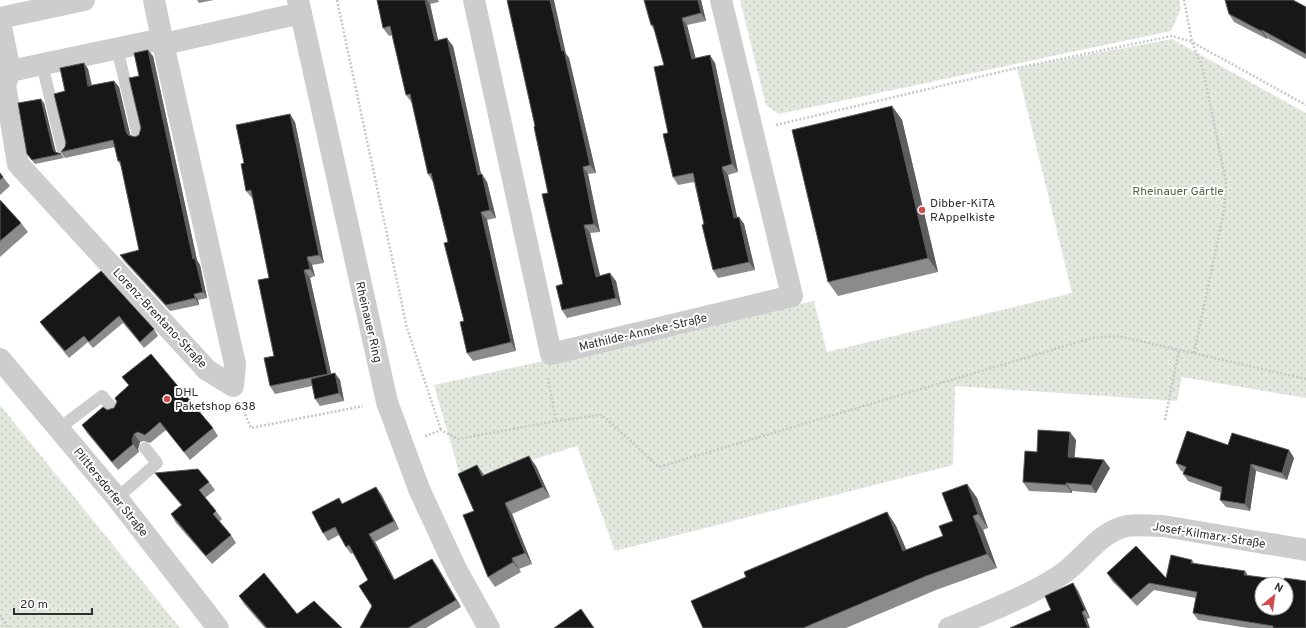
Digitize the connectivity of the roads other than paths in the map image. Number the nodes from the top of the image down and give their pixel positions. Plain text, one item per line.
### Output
1 (84, 0) edge
2 (154, 0) edge
3 (474, 0) edge
4 (722, 0) edge
5 (54, 3) edge
6 (300, 6) edge
7 (0, 18) edge
8 (0, 22) edge
9 (163, 41) junction
10 (117, 48) junction
11 (42, 64) junction
12 (10, 70) junction
13 (138, 136) edge
14 (63, 150) edge
15 (0, 359) edge
16 (114, 411) edge
17 (58, 429) junction
18 (144, 448) edge
19 (117, 498) junction
20 (1306, 550) edge
21 (218, 628) edge
22 (488, 628) edge
23 (949, 628) edge

1 - 5 street
2 - 9 street, Lorenz-Brentano-Straße
3 - 4 street, Mathilde-Anneke-Straße
5 - 7 street
6 - 9 street
6 - 22 street, Rheinauer Ring
8 - 12 street, Lorenz-Brentano-Straße
9 - 10 street
9 - 12 street, Lorenz-Brentano-Straße
10 - 11 street
10 - 13 lane
11 - 12 street
11 - 14 lane
15 - 17 street, Plittersdorfer Straße
16 - 17 lane
17 - 19 street, Plittersdorfer Straße
18 - 19 lane
19 - 21 street, Plittersdorfer Straße
20 - 23 street, Josef-Kilmarx-Straße

